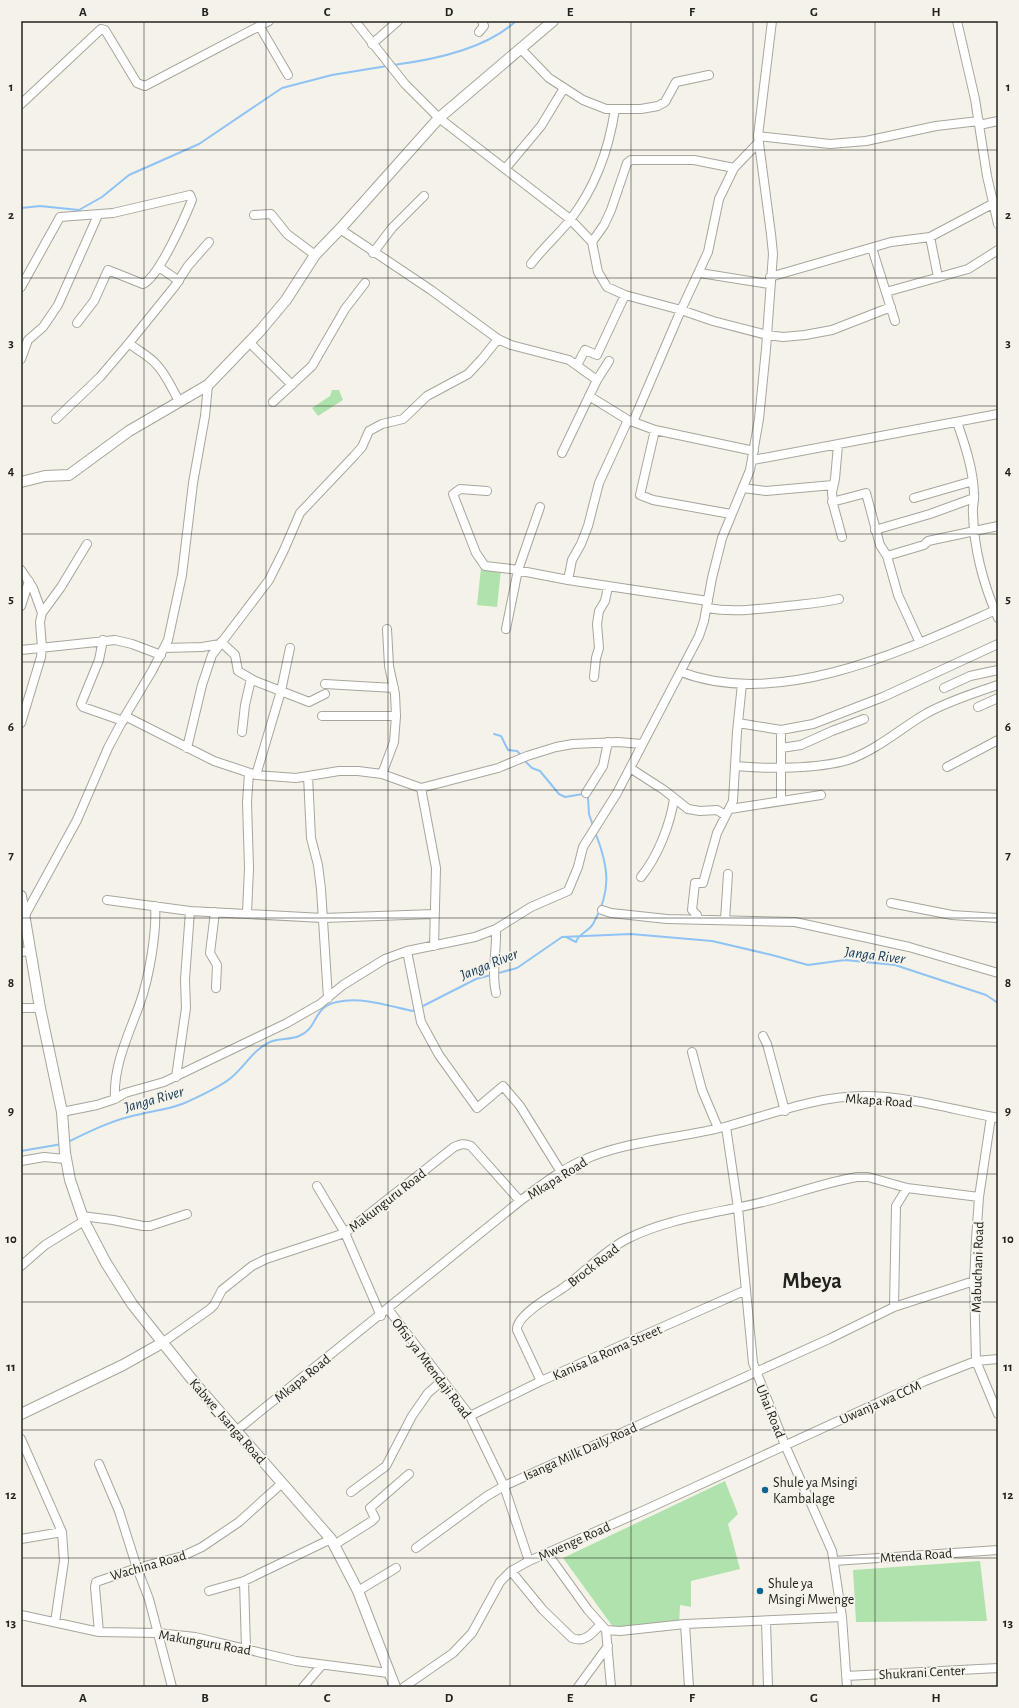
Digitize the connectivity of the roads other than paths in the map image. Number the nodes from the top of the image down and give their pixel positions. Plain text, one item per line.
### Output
1 (269, 21) edge
2 (355, 21) edge
3 (398, 21) edge
4 (482, 21) edge
5 (553, 21) edge
6 (772, 21) edge
7 (957, 21) edge
8 (102, 25) edge
9 (260, 27) junction
10 (479, 32) dead end
11 (372, 44) junction
12 (520, 48) junction
13 (709, 75) dead end
14 (288, 76) dead end
15 (564, 88) junction
16 (21, 104) edge
17 (615, 110) junction
18 (439, 118) junction
19 (998, 121) edge
20 (979, 123) junction
21 (758, 140) junction
22 (734, 168) junction
23 (505, 169) junction
24 (424, 196) dead end
25 (995, 202) edge
26 (254, 214) dead end
27 (98, 215) junction
28 (570, 220) junction
29 (998, 224) edge
30 (340, 229) junction
31 (930, 237) junction
32 (208, 242) dead end
33 (592, 242) junction
34 (872, 248) junction
35 (998, 250) edge
36 (373, 253) junction
37 (315, 255) junction
38 (531, 264) dead end
39 (159, 267) junction
40 (700, 273) junction
41 (938, 277) junction
42 (770, 280) junction
43 (179, 281) junction
44 (366, 283) dead end
45 (21, 287) edge
46 (886, 292) junction
47 (625, 295) junction
48 (891, 307) junction
49 (681, 310) junction
50 (896, 321) dead end
51 (77, 323) dead end
52 (767, 335) junction
53 (498, 339) junction
54 (249, 342) junction
55 (129, 343) junction
56 (21, 359) edge
57 (609, 361) dead end
58 (577, 365) junction
59 (597, 380) junction
60 (208, 385) junction
61 (292, 385) junction
62 (589, 396) junction
63 (179, 401) junction
64 (273, 402) dead end
65 (998, 414) edge
66 (56, 419) dead end
67 (631, 421) junction
68 (957, 422) junction
69 (655, 430) junction
70 (838, 445) junction
71 (562, 453) dead end
72 (753, 455) junction
73 (972, 481) junction
74 (21, 482) edge
75 (834, 485) junction
76 (744, 488) junction
77 (486, 490) dead end
78 (914, 498) dead end
79 (974, 498) junction
80 (832, 502) junction
81 (540, 507) dead end
82 (731, 514) junction
83 (998, 526) edge
84 (875, 530) junction
85 (974, 532) junction
86 (842, 537) dead end
87 (87, 544) dead end
88 (887, 556) junction
89 (21, 570) edge
90 (518, 570) junction
91 (568, 580) junction
92 (29, 581) junction
93 (608, 587) junction
94 (839, 599) dead end
95 (707, 605) junction
96 (21, 606) edge
97 (42, 613) junction
98 (997, 613) edge
99 (387, 629) dead end
100 (506, 629) dead end
101 (103, 640) junction
102 (220, 643) junction
103 (920, 643) junction
104 (998, 644) edge
105 (42, 648) junction
106 (290, 648) dead end
107 (21, 650) edge
108 (163, 652) junction
109 (998, 670) edge
110 (681, 672) junction
111 (594, 677) dead end
112 (251, 679) junction
113 (325, 684) dead end
114 (742, 684) junction
115 (998, 685) edge
116 (394, 688) junction
117 (944, 688) dead end
118 (281, 691) junction
119 (324, 694) dead end
120 (998, 698) edge
121 (978, 707) dead end
122 (322, 716) dead end
123 (396, 716) junction
124 (124, 718) junction
125 (864, 719) dead end
126 (21, 723) edge
127 (738, 723) junction
128 (781, 730) junction
129 (242, 732) dead end
130 (998, 740) edge
131 (608, 742) junction
132 (642, 744) junction
133 (187, 748) junction
134 (781, 748) junction
135 (736, 766) junction
136 (780, 767) junction
137 (947, 767) dead end
138 (630, 768) junction
139 (253, 774) junction
140 (382, 774) junction
141 (308, 776) junction
142 (421, 788) junction
143 (586, 793) dead end
144 (821, 795) dead end
145 (674, 799) junction
146 (781, 800) junction
147 (730, 808) junction
148 (725, 816) junction
149 (728, 874) dead end
150 (641, 877) dead end
151 (21, 898) edge
152 (107, 900) dead end
153 (891, 903) dead end
154 (155, 906) junction
155 (602, 910) dead end
156 (190, 911) junction
157 (215, 912) junction
158 (247, 912) junction
159 (434, 914) junction
160 (24, 917) junction
161 (323, 918) junction
162 (998, 918) edge
163 (697, 919) junction
164 (725, 920) junction
165 (496, 929) junction
166 (434, 946) junction
167 (26, 951) edge
168 (407, 952) junction
169 (998, 972) edge
170 (216, 988) dead end
171 (496, 993) dead end
172 (328, 998) junction
173 (21, 1008) edge
174 (40, 1008) junction
175 (763, 1036) dead end
176 (692, 1052) dead end
177 (176, 1077) junction
178 (115, 1099) junction
179 (785, 1111) junction
180 (62, 1112) junction
181 (995, 1118) edge
182 (722, 1128) junction
183 (65, 1156) junction
184 (21, 1161) edge
185 (562, 1172) junction
186 (317, 1186) dead end
187 (907, 1188) junction
188 (979, 1197) junction
189 (520, 1201) junction
190 (738, 1208) junction
191 (187, 1214) dead end
192 (83, 1218) junction
193 (345, 1234) junction
194 (21, 1266) edge
195 (974, 1282) junction
196 (746, 1290) junction
197 (894, 1307) junction
198 (388, 1309) junction
199 (381, 1316) junction
200 (162, 1343) junction
201 (998, 1359) edge
202 (976, 1361) junction
203 (755, 1372) junction
204 (443, 1380) junction
205 (541, 1381) junction
206 (21, 1414) edge
207 (998, 1414) edge
208 (470, 1416) junction
209 (236, 1431) junction
210 (21, 1438) edge
211 (784, 1445) junction
212 (100, 1464) dead end
213 (409, 1474) dead end
214 (281, 1484) junction
215 (504, 1486) junction
216 (351, 1492) dead end
217 (62, 1532) junction
218 (21, 1539) edge
219 (332, 1542) junction
220 (416, 1548) dead end
221 (998, 1550) edge
222 (547, 1553) junction
223 (529, 1561) junction
224 (834, 1561) junction
225 (137, 1568) junction
226 (396, 1568) dead end
227 (511, 1571) junction
228 (244, 1580) junction
229 (209, 1591) dead end
230 (358, 1591) junction
231 (21, 1615) edge
232 (842, 1617) junction
233 (766, 1621) junction
234 (55, 1622) junction
235 (685, 1624) junction
236 (603, 1628) junction
237 (99, 1632) junction
238 (158, 1633) junction
239 (608, 1646) junction
240 (246, 1648) junction
241 (322, 1665) junction
242 (998, 1668) edge
243 (388, 1673) junction
244 (846, 1676) junction
245 (172, 1687) edge
246 (303, 1687) edge
247 (395, 1687) edge
248 (404, 1687) edge
249 (578, 1687) edge
250 (612, 1687) edge
251 (689, 1687) edge
252 (768, 1687) edge
253 (847, 1687) edge

1 - 9 street
2 - 11 street
3 - 11 street
4 - 10 street
5 - 12 street
6 - 21 street
7 - 20 street
8 - 9 street
8 - 16 street
9 - 14 street
11 - 18 street
12 - 15 street
12 - 18 street
13 - 17 street
15 - 17 street
15 - 23 street
17 - 28 street
18 - 23 street
18 - 30 street
19 - 20 street
20 - 21 street
20 - 25 street
21 - 22 street
21 - 42 street
22 - 33 street
22 - 40 street
23 - 28 street
24 - 36 street
25 - 29 street
25 - 31 street
26 - 37 street
27 - 39 street
27 - 45 street
27 - 56 street
28 - 33 street
28 - 38 street
30 - 36 street
30 - 37 street
31 - 34 street
31 - 41 street
32 - 43 street
33 - 47 street
34 - 42 street
34 - 46 street
35 - 41 street
36 - 53 street
37 - 54 street
39 - 43 street
39 - 51 street
40 - 42 street
40 - 49 street
41 - 46 street
42 - 52 street
43 - 55 street
44 - 61 street
46 - 48 street
47 - 49 street
47 - 58 street
48 - 50 street
48 - 52 street
49 - 52 street
49 - 67 street
52 - 72 street
53 - 58 street
53 - 102 street
54 - 60 street
54 - 61 street
55 - 63 street
55 - 66 street
57 - 59 street
58 - 59 street
59 - 62 street
60 - 63 street
60 - 108 street
61 - 64 street
62 - 67 street
62 - 71 street
63 - 74 street
65 - 68 street
67 - 69 street
67 - 91 street
68 - 70 street
68 - 73 street
69 - 72 street
69 - 82 street
70 - 72 street
70 - 75 street
72 - 76 street
73 - 78 street
73 - 79 street
75 - 76 street
75 - 80 street
76 - 82 street
77 - 90 street
79 - 84 street
79 - 85 street
80 - 84 street
80 - 86 street
81 - 90 street
82 - 95 street
83 - 85 street
84 - 88 street
85 - 88 street
85 - 98 street
87 - 97 street
88 - 103 street
89 - 92 street
90 - 91 street
90 - 100 street
91 - 93 street
92 - 96 street
92 - 97 street
93 - 95 street
93 - 111 street
94 - 95 street
95 - 110 street
97 - 105 street
98 - 103 street
99 - 116 street
101 - 105 street
101 - 108 street
101 - 124 street
102 - 108 street
102 - 112 street
102 - 133 street
103 - 114 street
104 - 128 street
105 - 107 street
105 - 126 street
106 - 118 street
108 - 124 street
109 - 117 street
110 - 114 street
110 - 132 street
112 - 118 street
112 - 129 street
113 - 116 street
114 - 127 street
115 - 136 street
116 - 123 street
118 - 119 street
118 - 139 street
120 - 121 street
122 - 123 street
123 - 140 street
124 - 133 street
124 - 160 street
125 - 134 street
127 - 128 street
127 - 135 street
128 - 134 street
130 - 137 street
131 - 132 street
131 - 142 street
131 - 143 street
132 - 138 street
133 - 139 street
134 - 136 street
135 - 136 street
135 - 147 street
136 - 146 street
138 - 145 street
138 - 165 street
139 - 141 street
139 - 158 street
140 - 141 street
140 - 142 street
141 - 161 street
142 - 159 street
144 - 146 street
145 - 148 street
145 - 150 street
146 - 147 street
147 - 148 street
148 - 163 street
149 - 164 street
151 - 160 street, Kabwe_Isanga Road
152 - 154 street
153 - 162 street
154 - 156 street
154 - 178 street
155 - 163 street
156 - 157 street
156 - 177 street
157 - 158 street
157 - 170 street
158 - 161 street
159 - 161 street
159 - 166 street
160 - 167 street, Kabwe_Isanga Road
161 - 172 street
163 - 164 street
164 - 169 street
165 - 166 street
165 - 171 street
166 - 168 street
167 - 174 street, Kabwe_Isanga Road
168 - 172 street
168 - 185 street
172 - 177 street
173 - 174 street
174 - 180 street, Kabwe_Isanga Road
175 - 179 street
176 - 182 street, Uhai Road
177 - 178 street
178 - 180 street
179 - 181 street, Mkapa Road
179 - 182 street, Mkapa Road
180 - 183 street, Kabwe_Isanga Road
181 - 188 street, Mabuchani Road
182 - 185 street, Mkapa Road
182 - 190 street, Uhai Road
183 - 184 street
183 - 192 street, Kabwe_Isanga Road
185 - 189 street, Mkapa Road
186 - 193 street
187 - 188 street
187 - 190 street
187 - 197 street
188 - 195 street, Mabuchani Road
189 - 193 street, Makunguru Road
189 - 198 street, Mkapa Road
190 - 196 street, Uhai Road
190 - 205 street, Brock Road
191 - 192 street
192 - 194 street
192 - 200 street, Kabwe_Isanga Road
193 - 199 street
193 - 200 street, Makunguru Road
195 - 197 street, Isanga Milk Daily Road
195 - 202 street, Mabuchani Road
196 - 203 street, Uhai Road
196 - 205 street, Kanisa la Roma Street
197 - 203 street, Isanga Milk Daily Road
198 - 199 street, Mkapa Road
198 - 204 street, Ofisi ya Mtendaji Road
199 - 209 street, Mkapa Road
200 - 206 street
200 - 209 street, Kabwe_Isanga Road
201 - 202 street, Uwanja wa CCM
202 - 207 street, Mabuchani Road
202 - 211 street, Uwanja wa CCM
203 - 211 street, Uhai Road
203 - 215 street, Isanga Milk Daily Road
204 - 208 street, Ofisi ya Mtendaji Road
204 - 216 street
205 - 208 street, Kanisa la Roma Street
208 - 215 street, Ofisi ya Mtendaji Road
209 - 214 street, Kabwe_Isanga Road
210 - 217 street
211 - 222 street, Mwenge Road
211 - 224 street, Uhai Road
212 - 225 street
213 - 219 street
214 - 219 street, Kabwe_Isanga Road
214 - 225 street, Wachina Road
215 - 220 street, Isanga Milk Daily Road
215 - 223 street, Ofisi ya Mtendaji Road
217 - 218 street
217 - 234 street
219 - 228 street
219 - 230 street, Kabwe_Isanga Road
221 - 224 street, Mtenda Road
222 - 223 street, Mwenge Road
222 - 236 street
223 - 227 street, Mwenge Road
224 - 232 street, Uhai Road
225 - 237 street, Wachina Road
225 - 238 street
226 - 230 street
227 - 236 street
227 - 248 street, Mwenge Road
228 - 229 street
228 - 240 street
230 - 243 street, Kabwe_Isanga Road
231 - 234 street, Makunguru Road
232 - 233 street
232 - 244 street, Uhai Road
233 - 235 street
233 - 252 street
234 - 237 street, Makunguru Road
235 - 236 street
235 - 251 street
236 - 239 street
237 - 238 street, Makunguru Road
238 - 240 street, Makunguru Road
238 - 245 street
239 - 249 street
239 - 250 street
240 - 241 street, Makunguru Road
241 - 243 street, Makunguru Road
241 - 246 street
242 - 244 street, Shukrani Center
243 - 247 street, Kabwe_Isanga Road
244 - 253 street, Uhai Road

